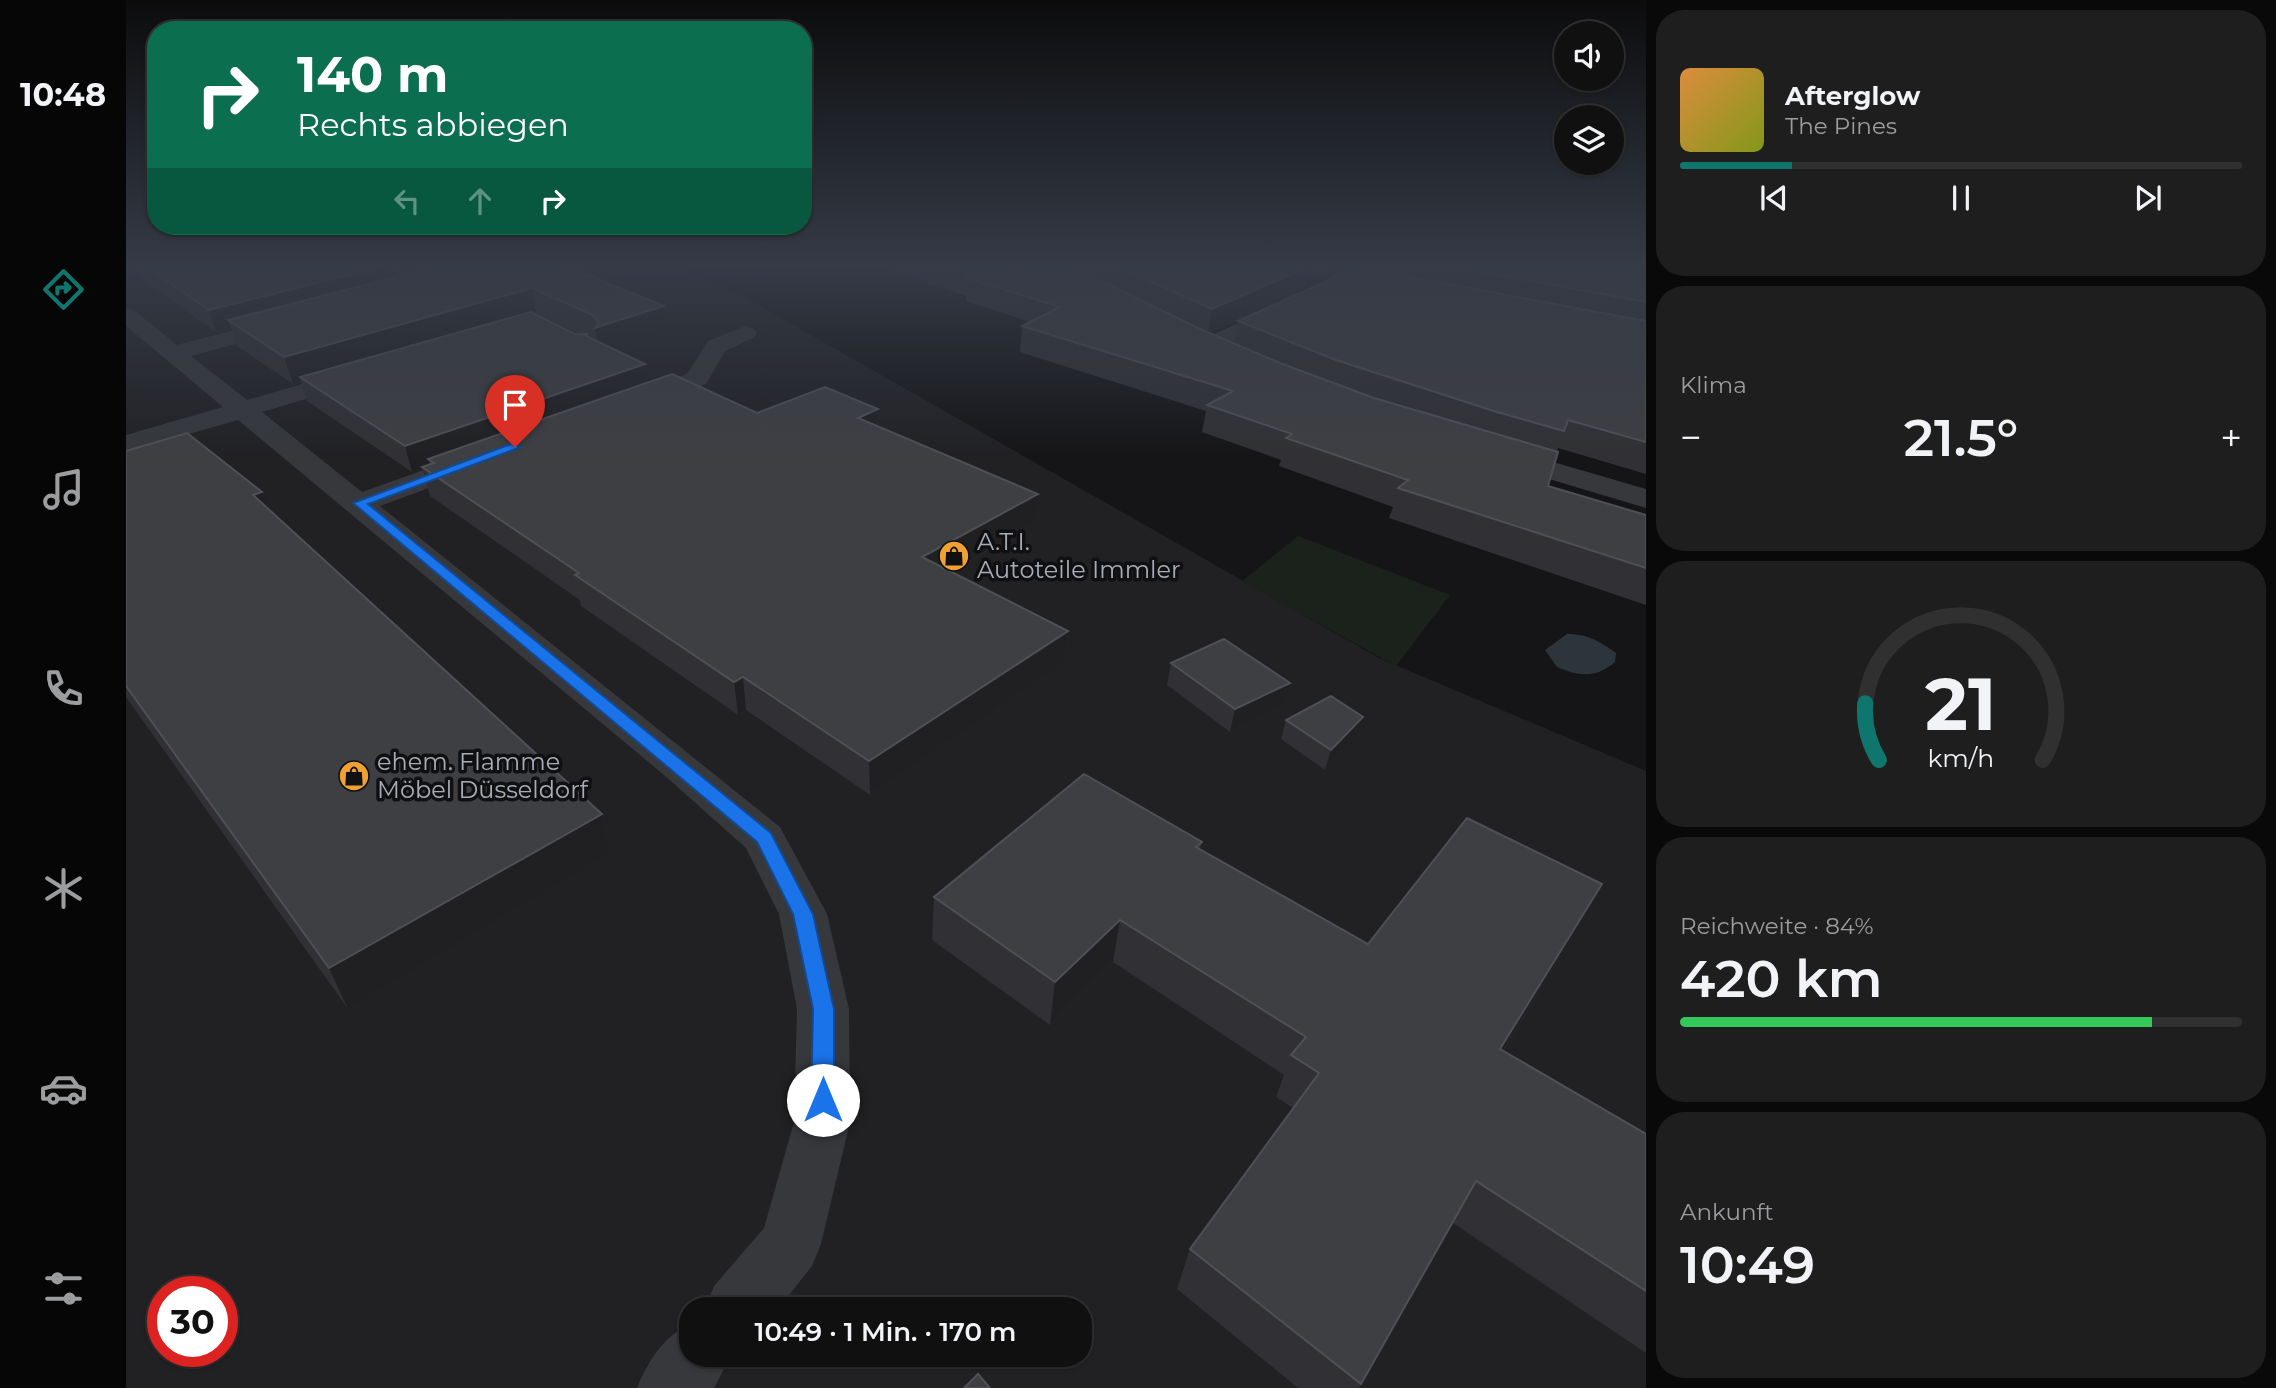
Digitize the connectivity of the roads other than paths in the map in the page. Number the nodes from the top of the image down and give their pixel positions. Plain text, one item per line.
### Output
1 (143, 329) edge
2 (265, 329) edge
3 (1244, 329) edge
4 (745, 333) dead end
5 (1181, 335) edge
6 (1205, 347) junction
7 (174, 353) junction
8 (1239, 362) edge
9 (374, 371) edge
10 (244, 409) junction
11 (619, 409) edge
12 (126, 444) edge
13 (1479, 449) edge
14 (502, 452) edge
15 (1646, 499) edge
16 (359, 503) junction
17 (747, 1297) edge
18 (688, 1367) edge
19 (671, 1388) edge

1 - 7 street
2 - 7 street
3 - 6 street
4 - 11 street
5 - 6 street
6 - 8 street
7 - 10 street
9 - 10 street
10 - 12 street
10 - 16 street
13 - 15 street
14 - 16 street
16 - 17 street
18 - 19 street

